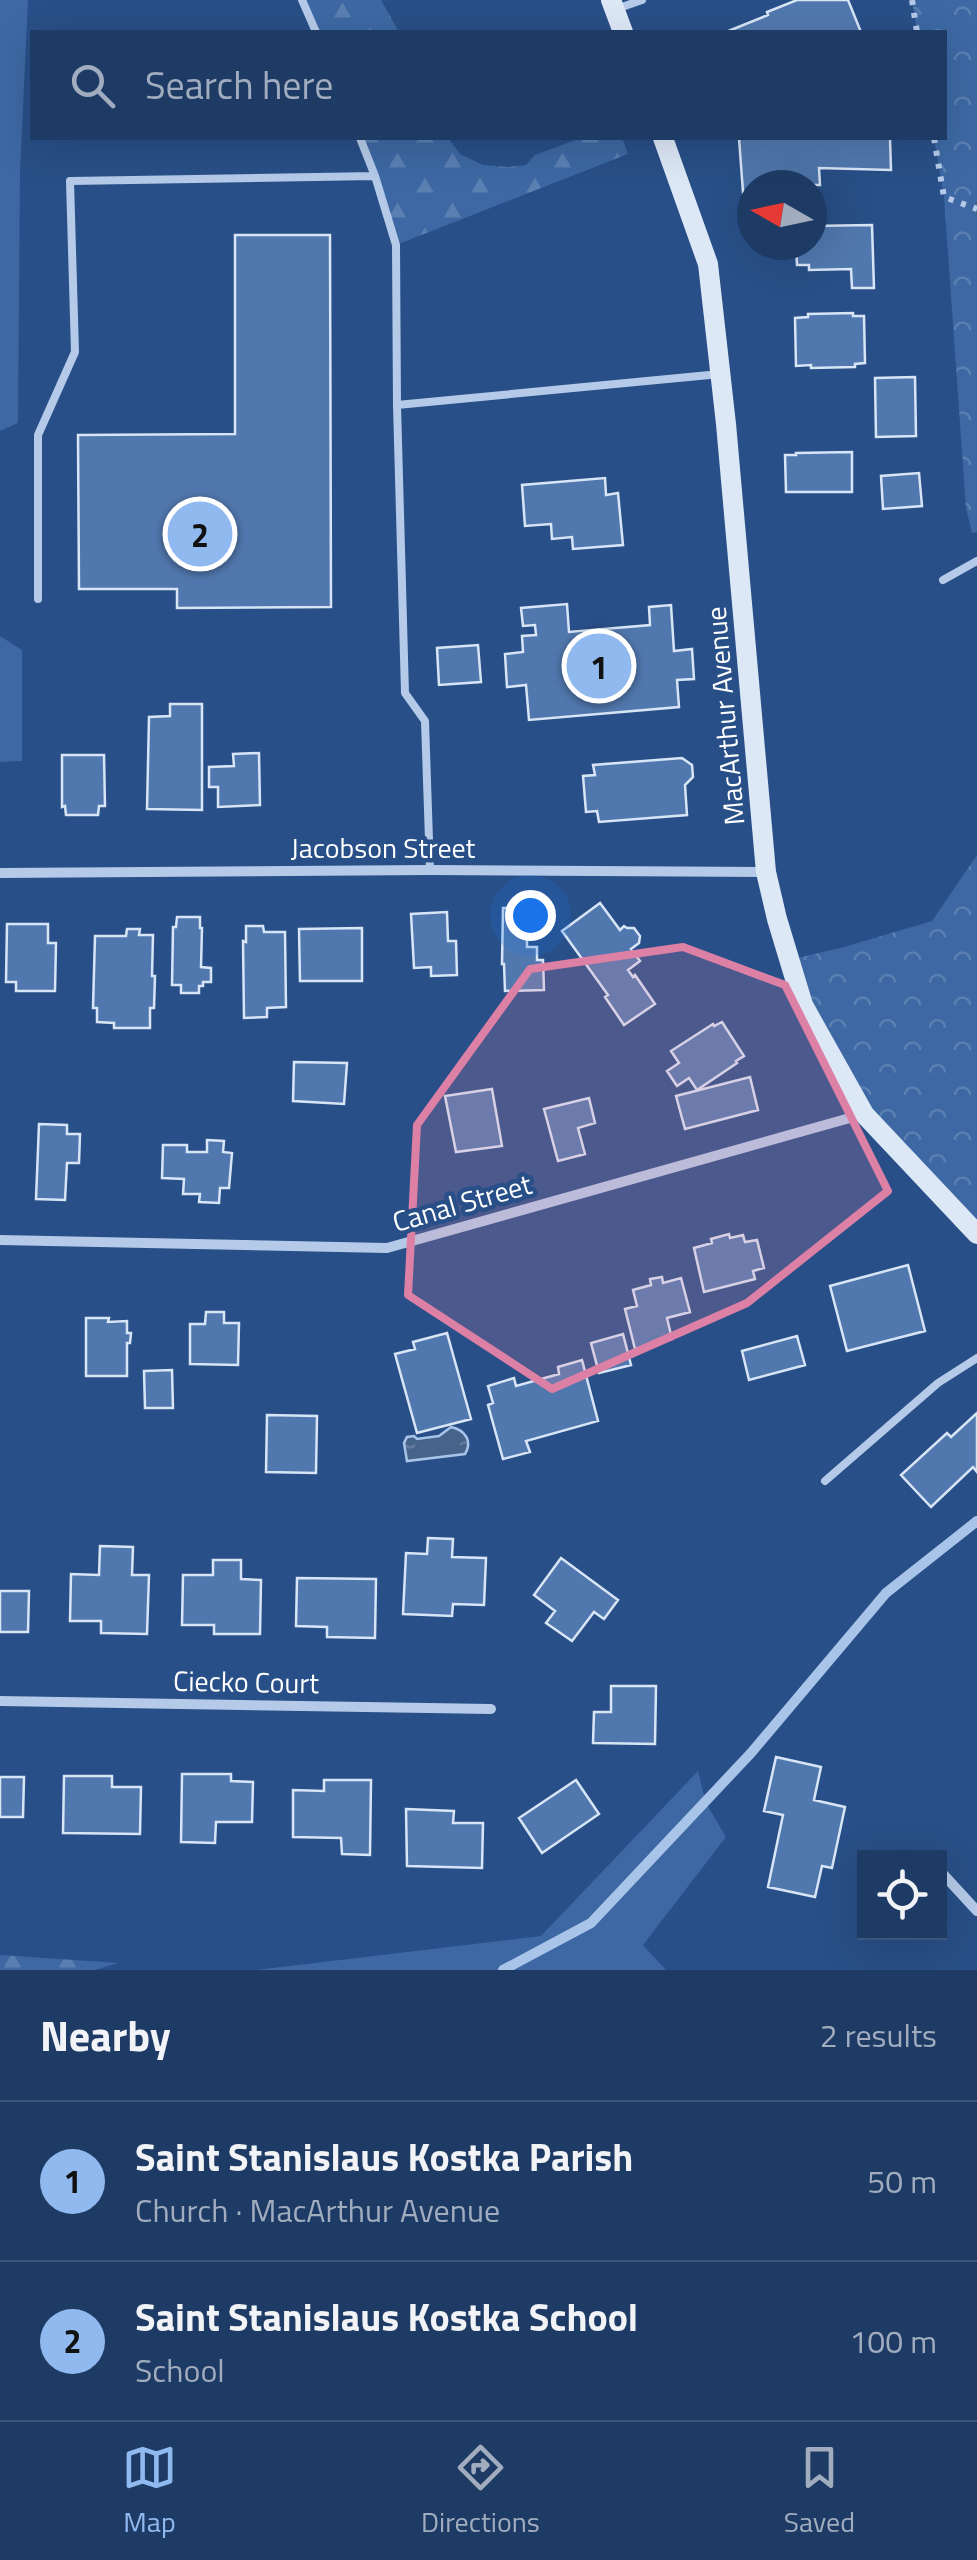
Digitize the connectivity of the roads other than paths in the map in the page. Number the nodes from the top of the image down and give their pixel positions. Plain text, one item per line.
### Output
1 (302, 0) edge
2 (642, 0) edge
3 (612, 4) edge
4 (315, 30) edge
5 (623, 30) edge
6 (361, 140) edge
7 (664, 140) edge
8 (376, 176) junction
9 (720, 374) junction
10 (397, 405) junction
11 (977, 561) edge
12 (943, 580) dead end
13 (38, 599) dead end
14 (430, 870) junction
15 (766, 872) junction
16 (0, 873) edge
17 (864, 1114) junction
18 (977, 1234) edge
19 (0, 1240) edge
20 (977, 1358) edge
21 (824, 1481) dead end
22 (0, 1701) edge
23 (490, 1709) dead end
24 (947, 1878) edge
25 (977, 1911) edge

1 - 4 lane
2 - 3 lane
3 - 5 street
6 - 8 lane
7 - 9 street, MacArthur Avenue
8 - 10 lane
8 - 13 lane
9 - 10 lane
9 - 15 street, MacArthur Avenue
10 - 14 lane
11 - 12 lane
14 - 15 street, Jacobson Street
14 - 16 street, Jacobson Street
15 - 17 street, MacArthur Avenue
17 - 18 street, MacArthur Avenue
17 - 19 street, Canal Street
20 - 21 lane
22 - 23 street, Ciecko Court
24 - 25 street

